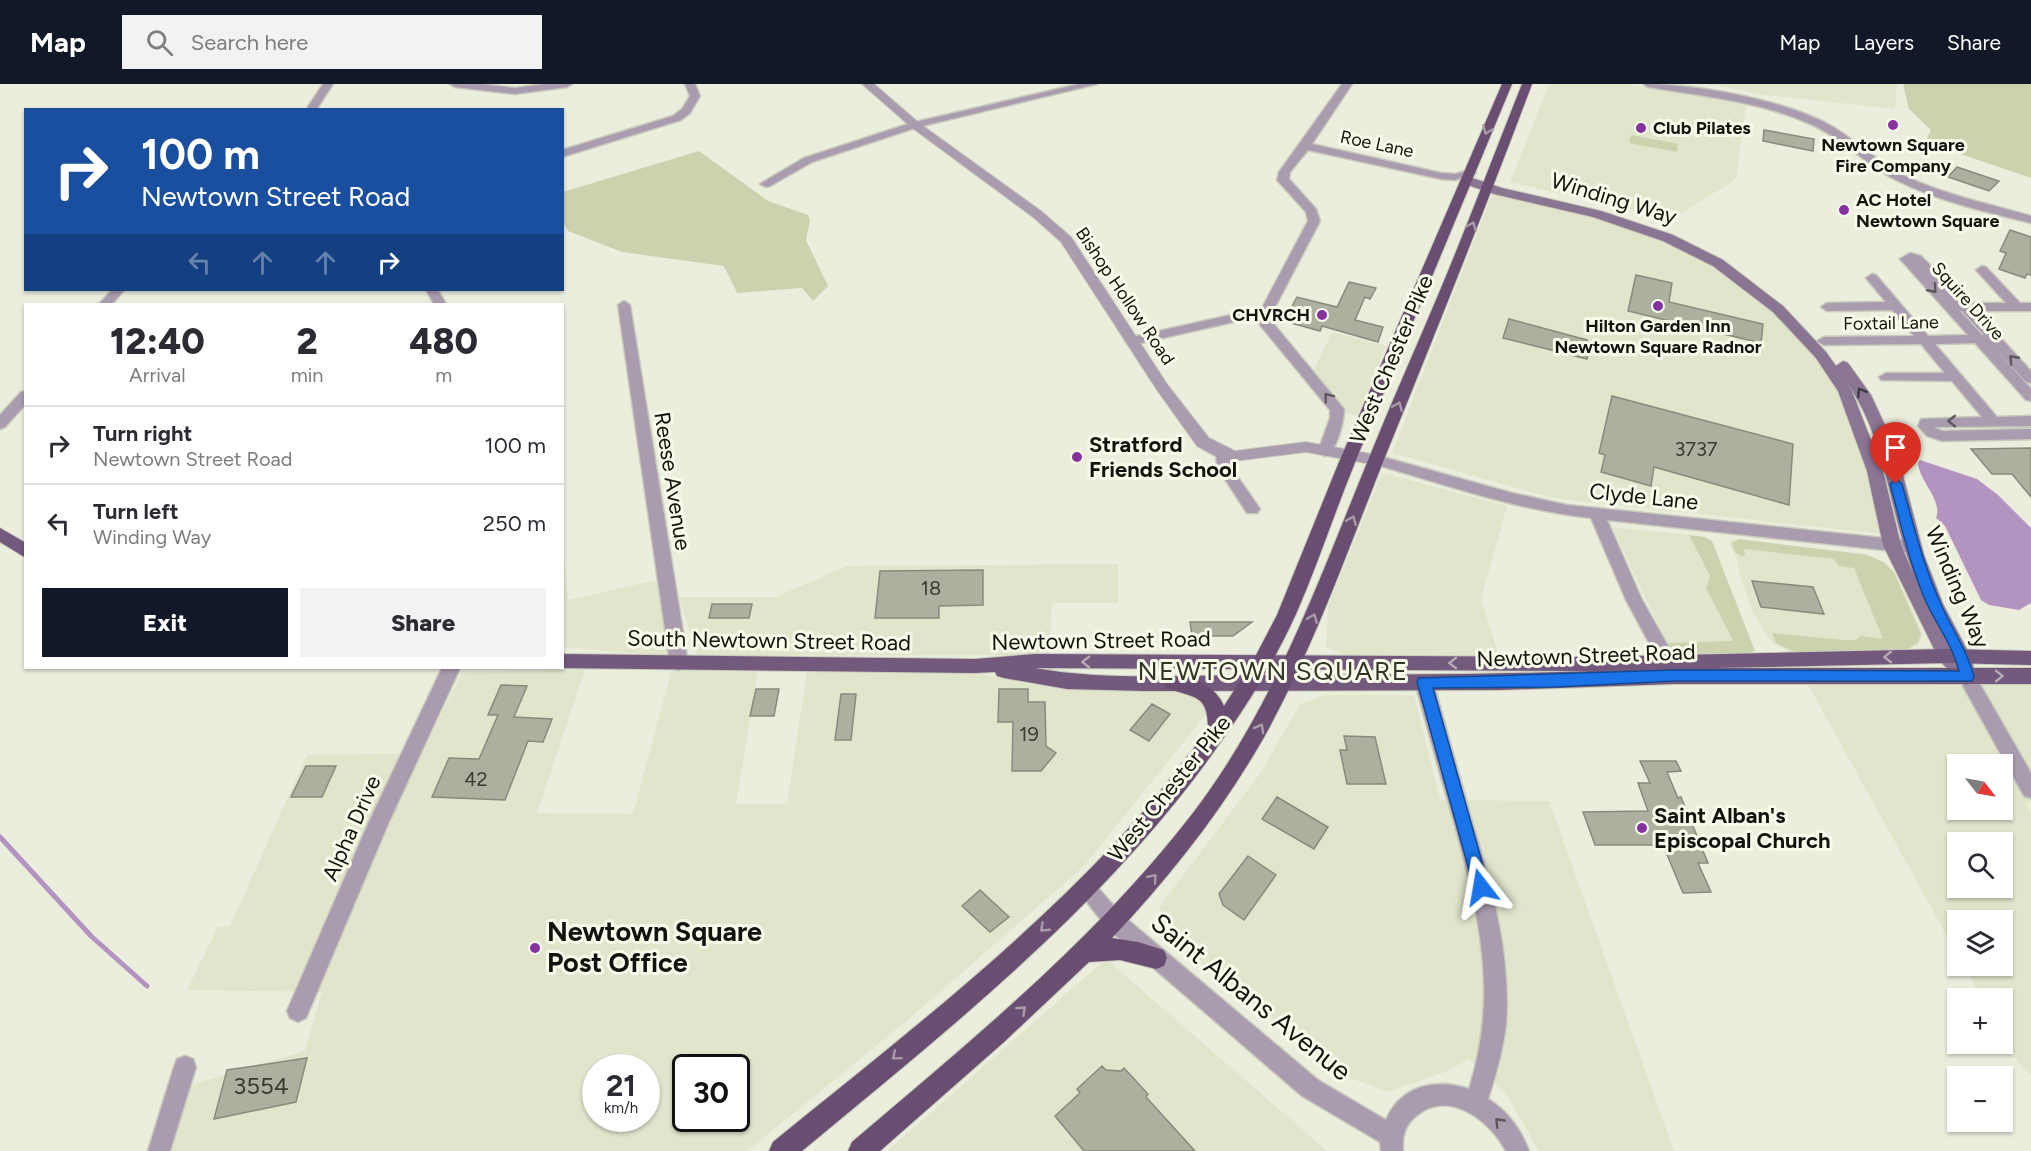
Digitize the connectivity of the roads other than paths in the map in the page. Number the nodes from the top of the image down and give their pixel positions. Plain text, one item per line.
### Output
1 (328, 84) edge
2 (455, 84) edge
3 (567, 84) edge
4 (690, 84) edge
5 (867, 84) edge
6 (1092, 84) edge
7 (1347, 84) edge
8 (1507, 84) edge
9 (1527, 84) edge
10 (1648, 84) edge
11 (1682, 84) edge
12 (311, 108) edge
13 (915, 125) junction
14 (1305, 146) junction
15 (564, 153) edge
16 (1441, 176) junction
17 (1466, 181) junction
18 (1490, 181) junction
19 (766, 183) dead end
20 (1936, 191) junction
21 (2031, 220) edge
22 (1982, 270) dead end
23 (1872, 279) dead end
24 (117, 291) edge
25 (106, 303) edge
26 (624, 305) dead end
27 (1896, 306) junction
28 (2031, 306) edge
29 (1827, 307) dead end
30 (1949, 307) junction
31 (1965, 307) junction
32 (2016, 307) junction
33 (1267, 312) junction
34 (1979, 339) junction
35 (1995, 339) junction
36 (1925, 340) junction
37 (1132, 341) junction
38 (1824, 341) junction
39 (1886, 377) dead end
40 (1956, 377) junction
41 (2031, 379) edge
42 (24, 397) edge
43 (2031, 397) edge
44 (1993, 421) junction
45 (2031, 421) edge
46 (0, 424) edge
47 (2031, 434) edge
48 (1325, 451) junction
49 (1223, 453) junction
50 (1350, 454) junction
51 (1376, 460) junction
52 (1252, 509) dead end
53 (1597, 514) junction
54 (0, 534) edge
55 (1892, 545) junction
56 (1912, 547) junction
57 (24, 551) edge
58 (1954, 657) junction
59 (2031, 658) edge
60 (564, 661) edge
61 (1668, 662) junction
62 (679, 663) junction
63 (1260, 663) junction
64 (1293, 663) junction
65 (975, 666) junction
66 (451, 669) edge
67 (2031, 676) edge
68 (1967, 677) junction
69 (1424, 682) junction
70 (1173, 683) junction
71 (1249, 683) junction
72 (1284, 683) junction
73 (1218, 730) junction
74 (2031, 790) edge
75 (1086, 888) junction
76 (1114, 921) junction
77 (1083, 952) junction
78 (1156, 958) junction
79 (298, 1011) dead end
80 (185, 1067) dead end
81 (1476, 1103) junction
82 (1392, 1143) edge
83 (159, 1151) edge
84 (782, 1151) edge
85 (861, 1151) edge
86 (1518, 1151) edge

1 - 12 street
2 - 3 street
4 - 15 street
5 - 13 street, Bishop Hollow Road
6 - 13 street
7 - 14 street
8 -> 17 highway, West Chester Pike
9 - 18 highway, West Chester Pike
10 - 20 street
11 - 20 street
13 - 19 street
13 - 37 street, Bishop Hollow Road
14 - 16 street, Roe Lane
14 - 33 street
16 - 17 street, Roe Lane
16 - 17 street, Roe Lane
17 - 18 main road, Winding Way
17 - 50 highway, West Chester Pike
18 - 38 main road, Winding Way
51 -> 18 highway, West Chester Pike
18 - 55 main road, Winding Way
20 - 21 street
22 - 32 street
23 - 27 street
24 - 25 street
26 - 62 street, Reese Avenue
27 - 29 street
27 - 36 street
28 - 32 street
30 - 31 street
31 -> 30 street, Squire Drive
30 - 34 street, Squire Drive
31 - 32 street
31 - 35 street, Squire Drive
33 - 37 street
48 -> 33 street
34 - 35 street, Foxtail Lane
34 - 36 street, Foxtail Lane
34 - 43 street, Squire Drive
41 -> 35 street, Squire Drive
36 - 38 street, Foxtail Lane
36 - 40 street
37 - 49 street, Bishop Hollow Road
56 -> 38 main road, Winding Way
39 - 40 street
40 - 44 street
42 - 46 street
44 - 45 street
44 -> 47 street
48 - 49 street, Bishop Hollow Road
48 - 50 street, Bishop Hollow Road
49 - 52 street
50 - 51 street, Bishop Hollow Road
50 - 63 highway, West Chester Pike
51 - 53 street, Clyde Lane
64 -> 51 highway, West Chester Pike
53 - 55 street, Clyde Lane
53 - 61 street
54 - 57 main road
55 - 56 street, Clyde Lane
55 - 58 main road, Winding Way
56 - 58 main road, Winding Way
58 - 59 main road, Newtown Street Road
58 -> 61 main road, Newtown Street Road
58 - 68 main road, Winding Way
60 - 62 main road, South Newtown Street Road
61 -> 64 main road, Newtown Street Road
62 - 65 main road, South Newtown Street Road
63 - 64 main road, Newtown Street Road
63 -> 65 main road, Newtown Street Road
63 - 71 highway, West Chester Pike
64 - 72 highway, West Chester Pike
65 - 70 main road, Newtown Street Road
66 - 79 street, Alpha Drive
68 -> 67 main road, Newtown Street Road
68 - 69 main road, Newtown Street Road
68 - 74 street, Winding Way
69 - 72 main road, Newtown Street Road
69 - 81 street
70 - 71 main road, Newtown Street Road
70 - 73 highway
71 - 72 main road, Newtown Street Road
71 - 73 highway, West Chester Pike
76 -> 72 highway, West Chester Pike
73 - 75 highway, West Chester Pike
75 - 76 street, Saint Albans Avenue
75 -> 84 highway, West Chester Pike
76 - 77 highway, West Chester Pike
76 - 78 street, Saint Albans Avenue
77 - 78 highway
85 -> 77 highway, West Chester Pike
78 - 82 street, Saint Albans Avenue
80 - 83 street
81 - 82 street
86 -> 81 street

